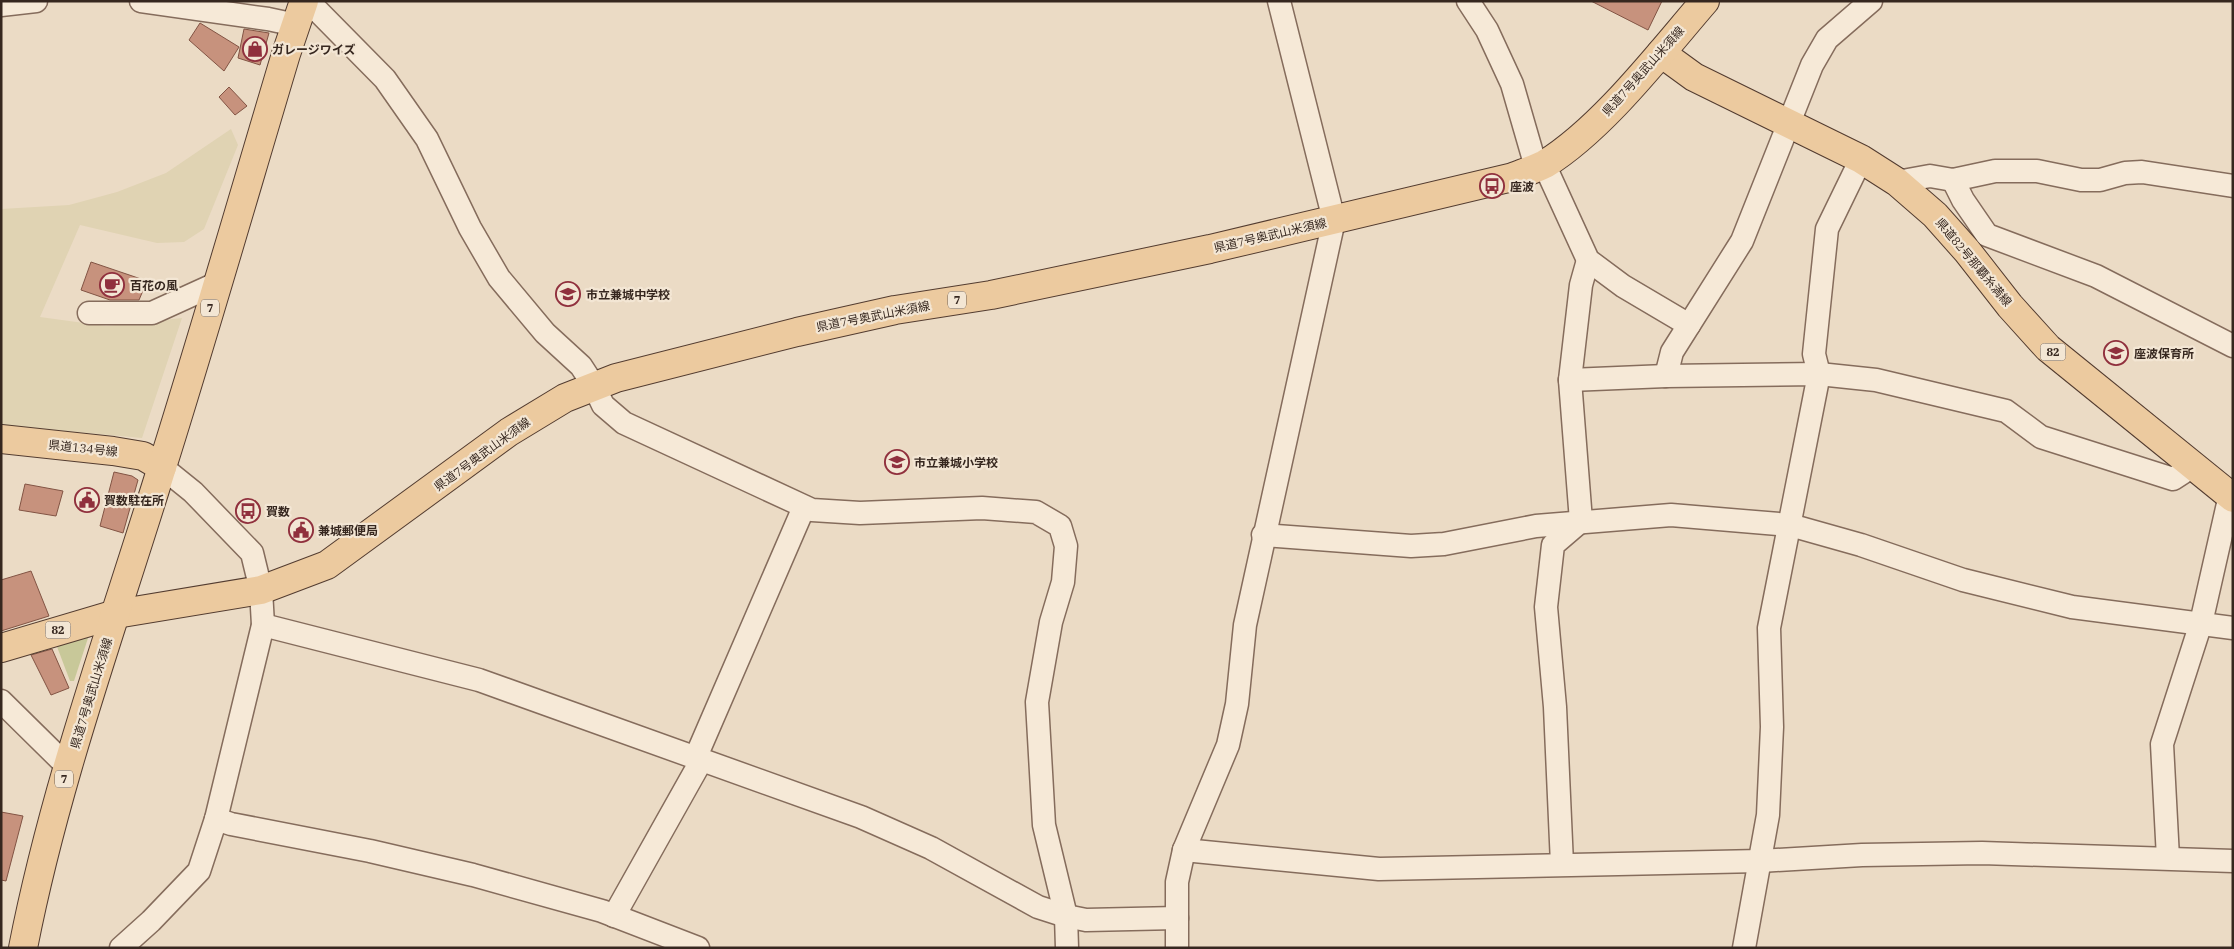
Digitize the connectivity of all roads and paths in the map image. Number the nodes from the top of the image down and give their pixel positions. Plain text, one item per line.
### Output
1 (36, 1) edge
2 (141, 1) edge
3 (1278, 1) edge
4 (1468, 1) edge
5 (1705, 1) edge
6 (1871, 1) edge
7 (1, 6) edge
8 (303, 9) edge
9 (1661, 53) junction
10 (1789, 122) junction
11 (1861, 159) junction
12 (1540, 166) junction
13 (1953, 180) junction
14 (1897, 182) junction
15 (2233, 186) edge
16 (1334, 220) junction
17 (1977, 243) junction
18 (1588, 260) junction
19 (218, 283) junction
20 (89, 313) dead end
21 (1689, 325) junction
22 (2233, 346) edge
23 (1819, 374) junction
24 (1666, 376) junction
25 (1570, 380) junction
26 (594, 386) junction
27 (1, 439) edge
28 (2193, 466) junction
29 (162, 467) junction
30 (2232, 494) edge
31 (804, 507) junction
32 (1581, 520) junction
33 (1790, 525) junction
34 (1263, 535) junction
35 (261, 590) junction
36 (116, 614) junction
37 (2201, 623) junction
38 (263, 625) junction
39 (2233, 628) edge
40 (1, 648) edge
41 (1, 701) edge
42 (698, 760) junction
43 (68, 767) junction
44 (216, 819) junction
45 (1184, 850) junction
46 (2168, 858) junction
47 (1760, 861) junction
48 (2233, 861) edge
49 (1562, 864) junction
50 (614, 916) junction
51 (1066, 916) junction
52 (1176, 918) junction
53 (23, 948) edge
54 (121, 948) edge
55 (698, 948) edge
56 (1066, 948) edge
57 (1177, 948) edge
58 (1744, 948) edge

1 - 7 street
2 - 8 street
3 - 16 street
4 - 12 street
5 - 9 main road, 県道7号奥武山米須線 / 7
6 - 10 street
8 - 19 main road, 県道7号奥武山米須線 / 7
8 - 26 street
9 - 10 main road, 県道82号那覇糸満線 / 82
9 - 12 main road, 県道7号奥武山米須線 / 7
10 - 11 main road, 県道82号那覇糸満線 / 82
10 - 21 street
11 - 14 main road, 県道82号那覇糸満線 / 82
11 - 23 street
12 - 16 main road, 県道7号奥武山米須線 / 7
12 - 18 street
13 - 14 street
13 - 15 street
13 - 17 street
14 - 17 main road, 県道82号那覇糸満線 / 82
16 - 26 main road, 県道7号奥武山米須線 / 7
16 - 34 street
17 - 22 street
17 - 28 main road, 県道82号那覇糸満線 / 82
18 - 21 street
18 - 25 street
19 - 20 street
19 - 29 main road, 県道7号奥武山米須線 / 7
21 - 24 street
23 - 24 street
23 - 28 street
23 - 33 street
24 - 25 street
25 - 32 street
26 - 31 street
26 - 35 main road, 県道7号奥武山米須線 / 7
27 - 29 main road, 県道134号線
28 - 30 main road, 県道82号那覇糸満線 / 82
29 - 35 street
29 - 36 main road, 県道7号奥武山米須線 / 7
30 - 37 street
31 - 42 street
31 - 51 street
32 - 33 street
32 - 34 street
32 - 49 street
33 - 37 street
33 - 47 street
34 - 45 street
35 - 36 main road, 県道7号奥武山米須線 / 7
35 - 38 street
36 - 40 main road, 82
36 - 43 main road, 県道7号奥武山米須線 / 7
37 - 39 street
37 - 46 street
38 - 42 street
38 - 44 street
41 - 43 street
42 - 50 street
42 - 51 street
43 - 53 main road, 県道7号奥武山米須線 / 7
44 - 50 street
44 - 54 street
45 - 49 street
45 - 52 street
46 - 47 street
46 - 48 street
47 - 49 street
47 - 58 street
50 - 55 street
51 - 52 street
51 - 56 street
52 - 57 street

